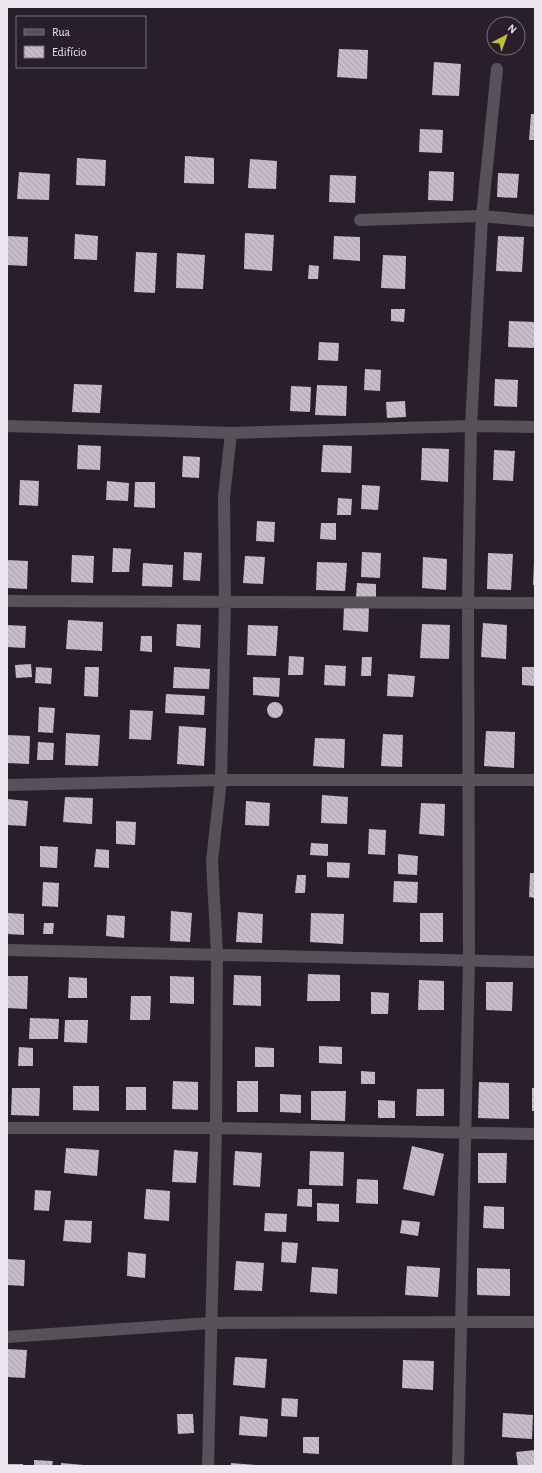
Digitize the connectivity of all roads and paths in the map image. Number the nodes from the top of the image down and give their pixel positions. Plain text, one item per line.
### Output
1 (497, 69) dead end
2 (482, 216) junction
3 (360, 220) dead end
4 (535, 220) edge
5 (7, 426) edge
6 (472, 426) junction
7 (535, 427) edge
8 (231, 434) junction
9 (7, 601) edge
10 (225, 602) junction
11 (468, 603) junction
12 (535, 603) edge
13 (221, 780) junction
14 (470, 780) junction
15 (535, 780) edge
16 (7, 785) edge
17 (7, 950) edge
18 (217, 954) junction
19 (469, 961) junction
20 (535, 962) edge
21 (7, 1128) edge
22 (216, 1128) junction
23 (464, 1133) junction
24 (535, 1134) edge
25 (461, 1322) junction
26 (535, 1322) edge
27 (210, 1323) junction
28 (7, 1337) edge
29 (208, 1466) edge
30 (458, 1466) edge

1 - 2 street
2 - 3 street
2 - 4 street
2 - 6 street
5 - 8 street
6 - 7 street
6 - 8 street
6 - 11 street
8 - 10 street
9 - 10 street
10 - 11 street
10 - 13 street
11 - 12 street
11 - 14 street
13 - 14 street
13 - 16 street
13 - 18 street
14 - 15 street
14 - 19 street
17 - 18 street
18 - 19 street
18 - 22 street
19 - 20 street
19 - 23 street
21 - 22 street
22 - 23 street
22 - 27 street
23 - 24 street
23 - 25 street
25 - 26 street
25 - 27 street
25 - 30 street
27 - 28 street
27 - 29 street

